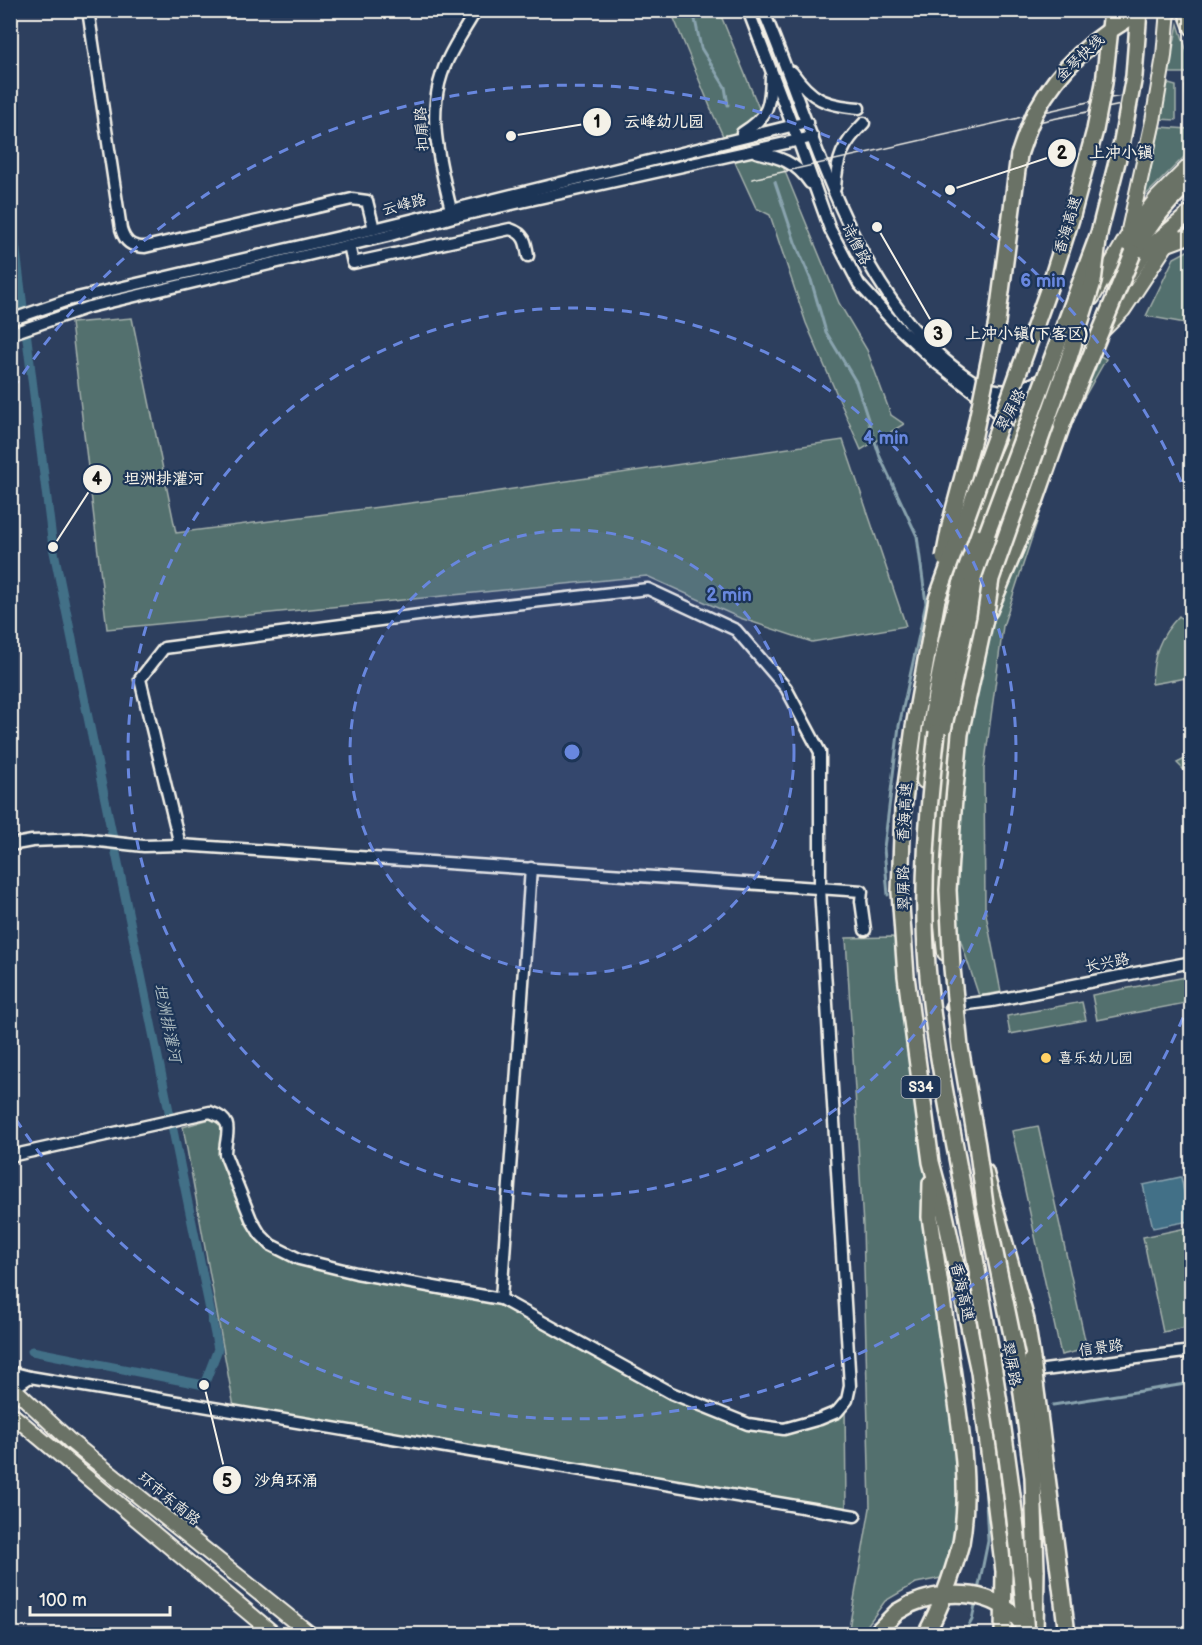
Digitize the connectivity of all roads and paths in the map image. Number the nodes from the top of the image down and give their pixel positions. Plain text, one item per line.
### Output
1 (88, 10) edge
2 (476, 10) edge
3 (747, 10) edge
4 (763, 10) edge
5 (1112, 10) edge
6 (1141, 10) edge
7 (1168, 10) edge
8 (1185, 10) edge
9 (1191, 28) edge
10 (784, 61) junction
11 (771, 71) junction
12 (859, 108) dead end
13 (807, 122) junction
14 (864, 123) dead end
15 (793, 125) junction
16 (813, 137) junction
17 (732, 139) junction
18 (798, 140) junction
19 (753, 151) junction
20 (1191, 163) edge
21 (1191, 180) edge
22 (816, 190) junction
23 (835, 192) junction
24 (452, 213) junction
25 (1188, 215) edge
26 (374, 229) junction
27 (1099, 233) junction
28 (1191, 235) edge
29 (1127, 237) junction
30 (350, 245) junction
31 (1166, 245) junction
32 (527, 251) dead end
33 (10, 320) edge
34 (10, 334) edge
35 (1088, 345) junction
36 (1048, 375) junction
37 (978, 385) junction
38 (1060, 396) junction
39 (991, 405) junction
40 (1023, 416) junction
41 (1013, 441) junction
42 (1033, 446) junction
43 (937, 599) junction
44 (985, 620) junction
45 (10, 845) edge
46 (180, 845) junction
47 (531, 868) junction
48 (820, 888) junction
49 (866, 930) dead end
50 (1191, 962) edge
51 (951, 1006) junction
52 (978, 1145) junction
53 (10, 1156) edge
54 (931, 1162) junction
55 (501, 1299) junction
56 (1191, 1351) edge
57 (10, 1372) edge
58 (1014, 1374) junction
59 (30, 1377) junction
60 (11, 1387) edge
61 (10, 1413) edge
62 (855, 1516) dead end
63 (274, 1635) edge
64 (310, 1635) edge
65 (875, 1635) edge
66 (926, 1635) edge
67 (1003, 1635) edge
68 (1026, 1635) edge
69 (1037, 1635) edge
70 (1068, 1635) edge

1 - 26 street
2 - 24 street, 扣扉路
3 - 11 street, 诗僧路
4 - 10 street, 诗僧路
5 - 43 highway, 香海高速 / S34, bridge
6 - 27 highway, 香海高速 / S34, bridge
6 - 43 highway, 金琴快线, bridge
7 - 29 main road
8 - 9 main road
10 - 12 street
10 - 13 street, 诗僧路
11 - 15 street, 诗僧路
11 - 17 street
13 - 15 street, 云峰路
13 - 16 street, 诗僧路
14 - 23 street
15 - 17 street, 云峰路
15 - 18 street, 诗僧路
16 - 18 street, 云峰路
16 - 23 street, 诗僧路
17 - 24 street, 云峰路
18 - 19 street, 云峰路
18 - 22 street, 诗僧路
19 - 22 street
19 - 24 street, 云峰路
20 - 29 main road, 翠屏路
21 - 44 highway, bridge
22 - 39 street, 诗僧路
23 - 37 street, 诗僧路
24 - 26 street, 云峰路
24 - 30 street, 云峰路
25 - 31 main road
25 - 35 main road, 翠屏路
26 - 33 street, 云峰路
27 - 44 highway, bridge
27 - 68 highway, 香海高速 / S34, bridge
28 - 31 main road
29 - 36 main road, 翠屏路
30 - 32 street
30 - 34 street, 云峰路
31 - 35 main road
35 - 38 main road, 翠屏路
36 - 37 street, 诗僧路
36 - 40 main road, 翠屏路
37 - 40 street
38 - 40 street
38 - 42 main road, 翠屏路
39 - 40 street
39 - 41 street, 诗僧路
40 - 41 main road, 翠屏路
40 - 42 street
41 - 68 main road, 翠屏路
42 - 51 main road, 翠屏路
43 - 54 highway, 香海高速 / S34
44 - 52 highway, bridge
45 - 46 street
46 - 47 street
46 - 48 street
47 - 48 street
47 - 55 street
48 - 49 street
48 - 55 street
50 - 51 street, 长兴路
51 - 58 main road, 翠屏路
52 - 69 highway, bridge
52 - 70 highway, bridge
53 - 55 street
54 - 66 highway, bridge
54 - 67 highway, 香海高速 / S34, bridge
56 - 58 street, 信景路
57 - 59 street
58 - 69 main road, 翠屏路
59 - 60 street
59 - 62 street
60 - 64 main road, 环市东南路
61 - 63 main road
65 - 68 highway, bridge

